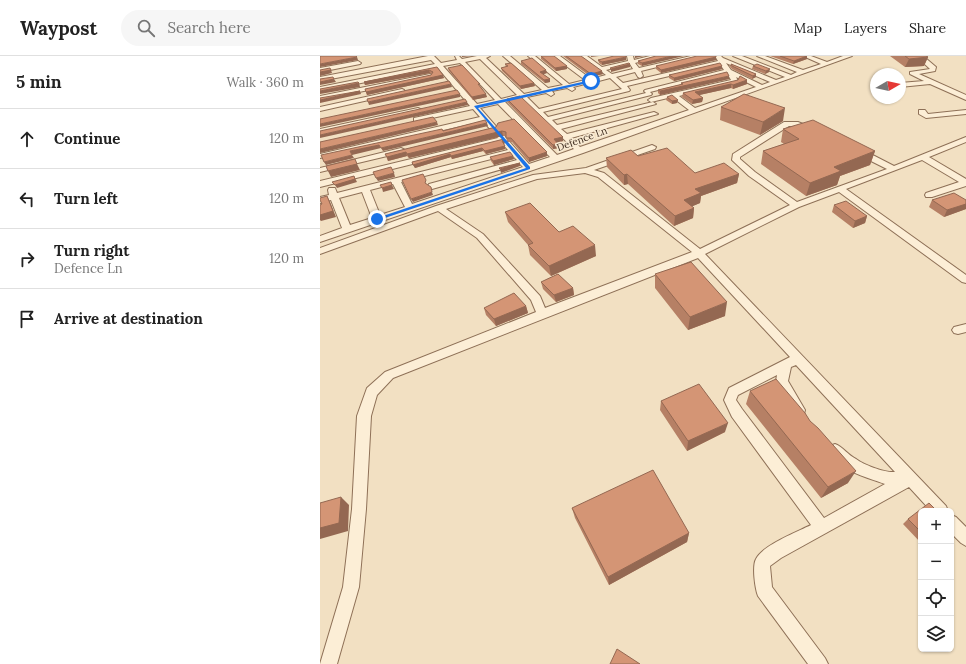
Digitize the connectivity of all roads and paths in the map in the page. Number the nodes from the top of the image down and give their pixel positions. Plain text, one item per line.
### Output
1 (482, 56) edge
2 (506, 56) edge
3 (531, 56) edge
4 (556, 56) edge
5 (583, 56) edge
6 (658, 56) edge
7 (699, 56) edge
8 (736, 56) edge
9 (760, 56) edge
10 (806, 56) edge
11 (849, 56) edge
12 (919, 56) edge
13 (431, 57) edge
14 (459, 58) edge
15 (631, 59) edge
16 (720, 59) edge
17 (828, 60) edge
18 (367, 62) dead end
19 (802, 63) edge
20 (439, 65) junction
21 (814, 68) junction
22 (601, 69) junction
23 (320, 70) edge
24 (638, 70) junction
25 (728, 71) junction
26 (802, 72) junction
27 (445, 73) junction
28 (611, 76) junction
29 (789, 76) junction
30 (320, 79) edge
31 (452, 80) junction
32 (642, 80) junction
33 (591, 81) junction
34 (444, 82) edge
35 (775, 82) junction
36 (932, 82) junction
37 (622, 85) junction
38 (568, 86) junction
39 (761, 87) junction
40 (906, 87) edge
41 (320, 89) edge
42 (413, 89) edge
43 (696, 89) junction
44 (460, 90) junction
45 (948, 90) junction
46 (452, 91) edge
47 (547, 91) junction
48 (723, 92) junction
49 (606, 94) junction
50 (673, 95) junction
51 (524, 97) junction
52 (650, 97) junction
53 (320, 98) edge
54 (966, 98) edge
55 (468, 99) junction
56 (584, 99) junction
57 (460, 101) edge
58 (499, 102) junction
59 (966, 103) edge
60 (717, 104) junction
61 (563, 105) junction
62 (429, 107) edge
63 (475, 107) junction
64 (956, 107) dead end
65 (942, 108) dead end
66 (320, 109) edge
67 (538, 111) junction
68 (695, 111) junction
69 (922, 112) dead end
70 (964, 112) edge
71 (654, 114) junction
72 (950, 114) junction
73 (485, 118) junction
74 (548, 119) junction
75 (632, 119) junction
76 (413, 121) edge
77 (659, 122) junction
78 (608, 126) junction
79 (556, 128) junction
80 (642, 128) junction
81 (320, 131) edge
82 (586, 132) junction
83 (825, 135) edge
84 (619, 136) junction
85 (565, 137) junction
86 (503, 139) junction
87 (966, 139) edge
88 (598, 144) junction
89 (652, 147) dead end
90 (408, 149) edge
91 (852, 149) edge
92 (513, 151) junction
93 (580, 151) junction
94 (320, 156) edge
95 (922, 157) junction
96 (556, 159) junction
97 (522, 161) junction
98 (321, 167) edge
99 (528, 168) junction
100 (894, 169) junction
101 (587, 170) junction
102 (424, 174) junction
103 (396, 181) junction
104 (324, 183) edge
105 (432, 186) junction
106 (365, 189) junction
107 (840, 189) junction
108 (929, 195) dead end
109 (336, 196) junction
110 (320, 200) edge
111 (439, 203) junction
112 (796, 205) junction
113 (410, 208) junction
114 (377, 219) junction
115 (347, 230) junction
116 (320, 239) edge
117 (320, 251) edge
118 (699, 253) junction
119 (966, 280) edge
120 (542, 314) junction
121 (792, 361) junction
122 (806, 422) edge
123 (828, 443) edge
124 (910, 478) junction
125 (938, 508) edge
126 (954, 525) edge
127 (822, 527) junction
128 (966, 538) edge
129 (328, 664) edge
130 (819, 664) edge

1 - 14 street
1 - 51 street
2 - 47 street
3 - 38 street
4 - 33 street
5 - 22 street
6 - 15 street
7 - 24 street
8 - 29 street
9 - 26 street
10 - 17 street
11 - 17 street, Defence Ln
12 - 36 street
13 - 20 street
13 - 30 street
14 - 20 street
14 - 58 street
15 - 22 street
15 - 24 street
16 - 25 street
16 - 32 street
16 - 35 street
17 - 21 street, Defence Ln
18 - 23 street
19 - 21 street
20 - 27 street
20 - 41 street
21 - 26 street, Defence Ln
22 - 28 street
24 - 28 street
24 - 32 street
25 - 39 street
25 - 48 street
25 - 52 street
26 - 29 street, Defence Ln
27 - 31 street
27 - 53 street
28 - 33 street
28 - 37 street
29 - 35 street, Defence Ln
31 - 34 street
31 - 44 street
32 - 37 street
32 - 52 street
33 - 38 street
33 - 49 street
35 - 39 street, Defence Ln
36 - 40 street
36 - 45 street
37 - 49 street
38 - 47 street
38 - 56 street
39 - 48 street, Defence Ln
42 - 66 street
43 - 48 street
43 - 50 street
43 - 60 street
44 - 46 street
44 - 55 street
45 - 54 street
45 - 59 street
47 - 51 street
47 - 61 street
48 - 60 street, Defence Ln
49 - 56 street
50 - 52 street
50 - 68 street
51 - 58 street
51 - 67 street
52 - 71 street
52 - 74 street
52 - 79 street
55 - 57 street
55 - 63 street
56 - 61 street
58 - 63 street
58 - 96 street
60 - 68 street, Defence Ln
61 - 67 street
62 - 81 street
63 - 73 street
63 - 76 street
64 - 70 street
65 - 72 street
67 - 74 street
68 - 77 street, Defence Ln
69 - 72 street
70 - 72 street
71 - 75 street
71 - 77 street
73 - 86 street
73 - 94 street
74 - 79 street
75 - 78 street
75 - 80 street
77 - 80 street, Defence Ln
78 - 82 street
78 - 84 street
79 - 85 street
80 - 84 street, Defence Ln
82 - 85 street
82 - 88 street
83 - 112 street
84 - 88 street, Defence Ln
85 - 93 street
86 - 92 street
86 - 104 street
87 - 95 street
88 - 93 street, Defence Ln
89 - 101 street
90 - 98 street
91 - 100 street
92 - 97 street
92 - 102 street
93 - 96 street, Defence Ln
95 - 100 street
95 - 108 street
96 - 99 street, Defence Ln
97 - 99 street
97 - 105 street
98 - 104 street
99 - 111 street, Defence Ln
100 - 107 street
101 - 111 street
101 - 118 street
102 - 103 street
102 - 105 street
103 - 106 street
103 - 113 street
104 - 109 street
105 - 111 street
106 - 109 street
106 - 114 street
107 - 112 street
107 - 119 street
109 - 110 street
109 - 115 street
111 - 113 street, Defence Ln
111 - 117 street
111 - 120 street
112 - 118 street
113 - 114 street, Defence Ln
114 - 115 street, Defence Ln
115 - 116 street, Defence Ln
118 - 120 street
118 - 121 street
120 - 129 street
121 - 122 street
121 - 124 street
121 - 127 street
123 - 124 street
124 - 125 street
124 - 127 street
126 - 128 street
127 - 130 street

